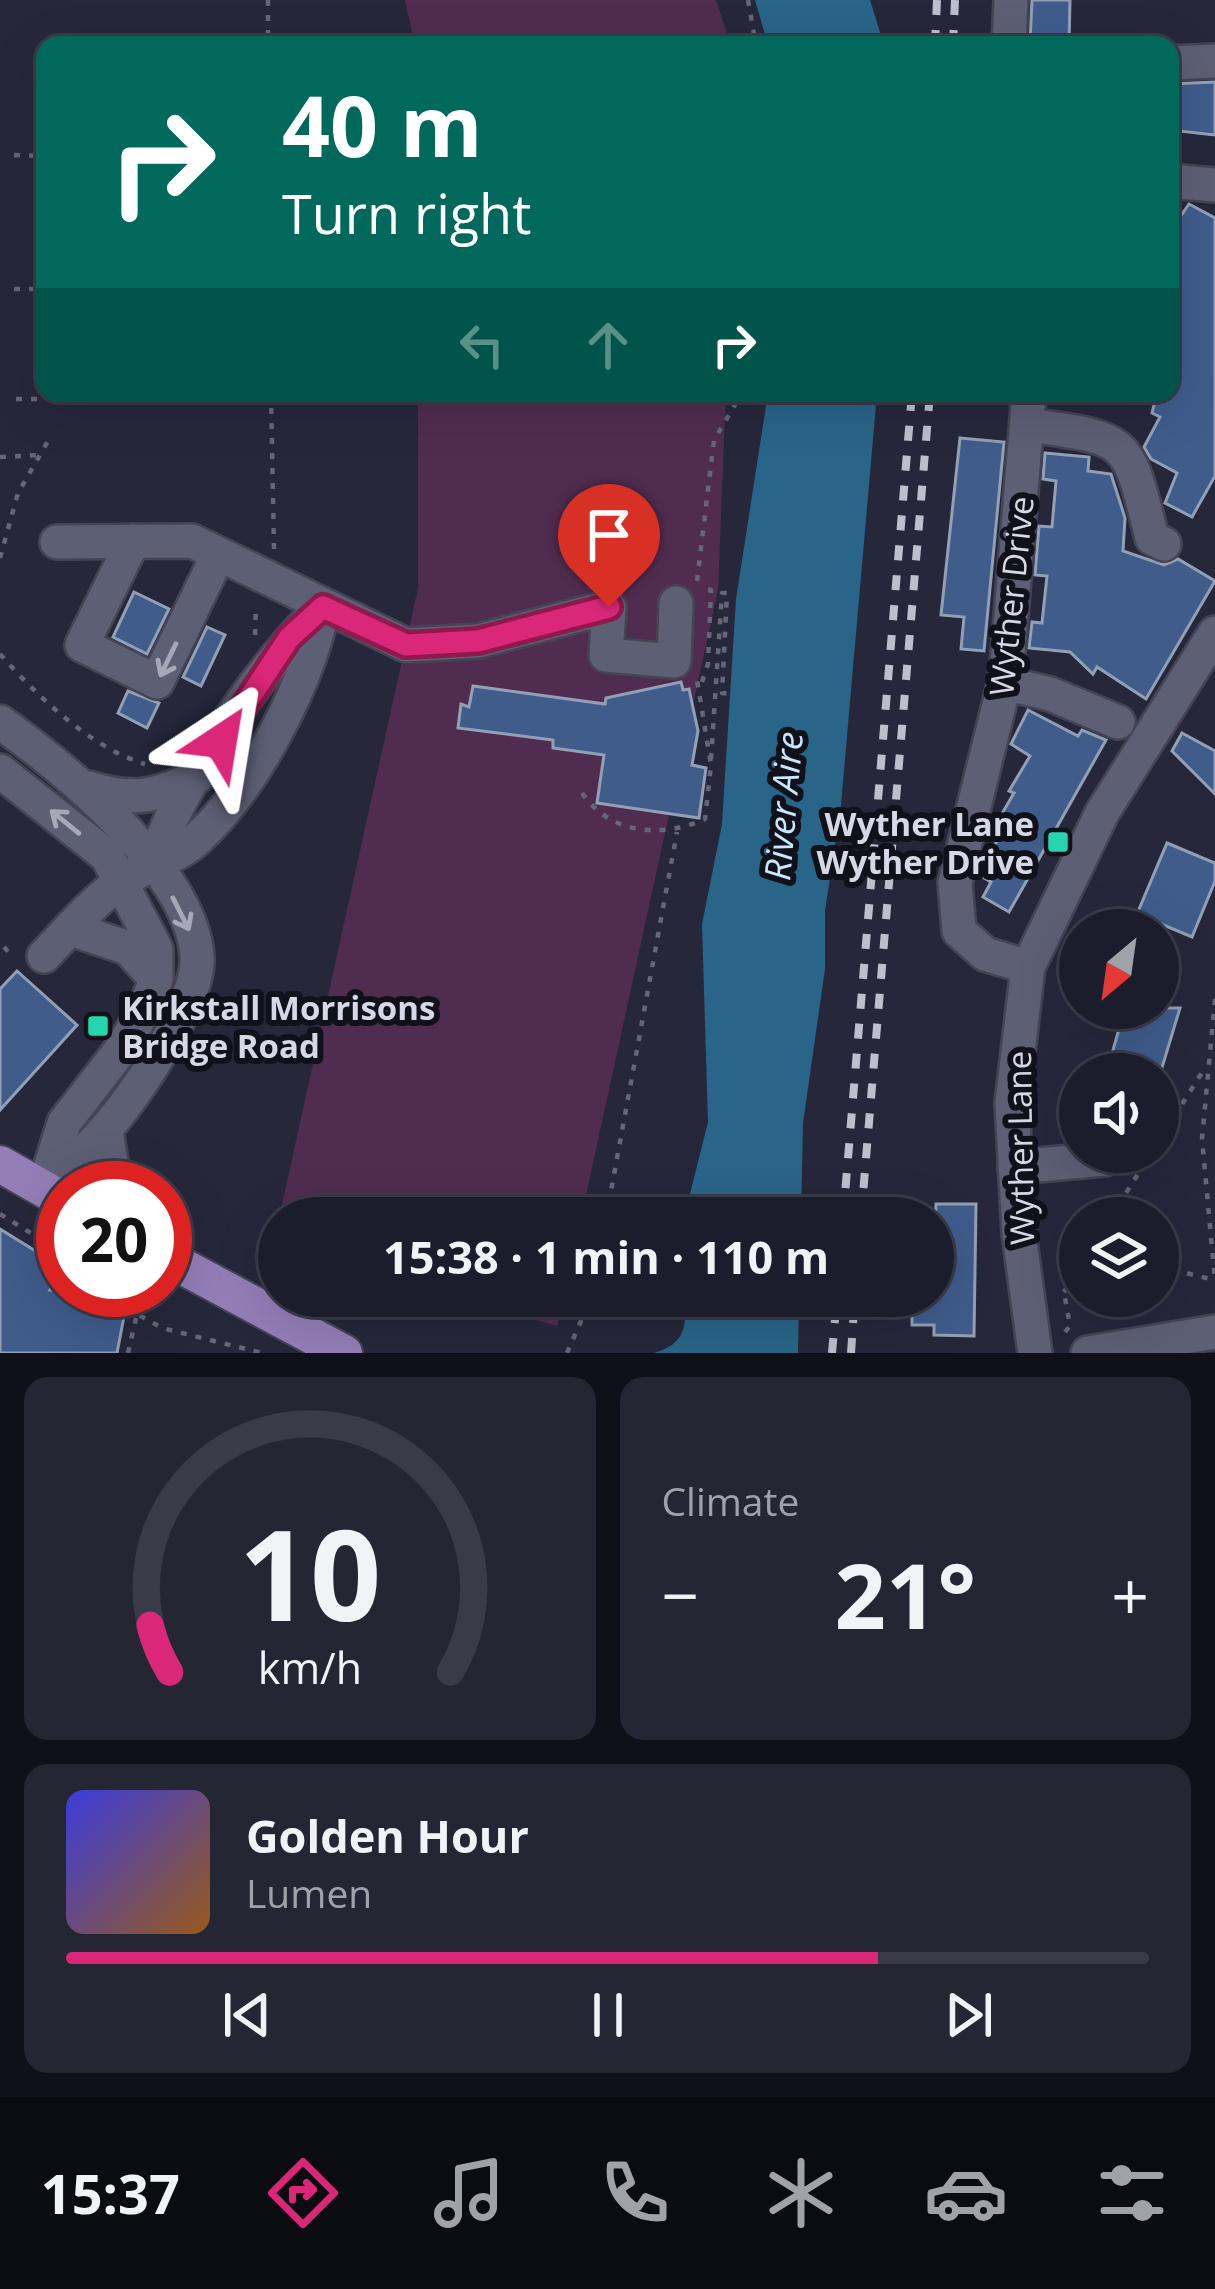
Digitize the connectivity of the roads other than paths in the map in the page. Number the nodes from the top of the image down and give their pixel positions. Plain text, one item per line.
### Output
1 (1011, 0) edge
2 (1009, 36) edge
3 (1215, 61) edge
4 (1179, 63) edge
5 (1179, 182) edge
6 (1215, 185) edge
7 (1029, 409) edge
8 (133, 541) junction
9 (57, 542) dead end
10 (1164, 544) dead end
11 (218, 555) junction
12 (686, 595) road end
13 (323, 607) junction
14 (1215, 633) edge
15 (1005, 683) junction
16 (0, 722) edge
17 (1118, 722) dead end
18 (0, 771) edge
19 (198, 776) junction
20 (86, 788) junction
21 (154, 864) junction
22 (123, 880) junction
23 (70, 928) junction
24 (44, 956) dead end
25 (1028, 967) junction
26 (156, 979) junction
27 (106, 1130) junction
28 (58, 1161) edge
29 (81, 1161) edge
30 (111, 1161) edge
31 (1059, 1163) edge
32 (0, 1164) edge
33 (1015, 1166) junction
34 (36, 1185) edge
35 (192, 1274) edge
36 (1211, 1332) edge
37 (299, 1340) edge
38 (1061, 1348) edge
39 (344, 1353) edge

1 - 2 street
3 - 4 street
5 - 6 street
7 - 10 street
7 - 15 street, Wyther Drive
8 - 9 street
8 - 11 street
11 -> 8 street
11 - 13 street
12 - 13 street
13 - 19 street
13 - 21 street
14 - 25 street, Wyther Lane
15 - 17 street
15 - 25 street, Wyther Drive
16 - 20 street
22 -> 18 street
19 - 20 street
19 - 21 street
20 - 21 street
21 - 22 street
21 -> 27 street
22 - 23 street
22 - 26 street
23 - 24 street
23 - 26 street
25 - 33 street, Wyther Lane
26 - 28 street
27 - 29 street
27 - 30 street
31 - 33 street
32 - 34 main road
33 - 38 street, Wyther Lane
35 - 37 main road
36 - 38 street
37 - 39 main road

